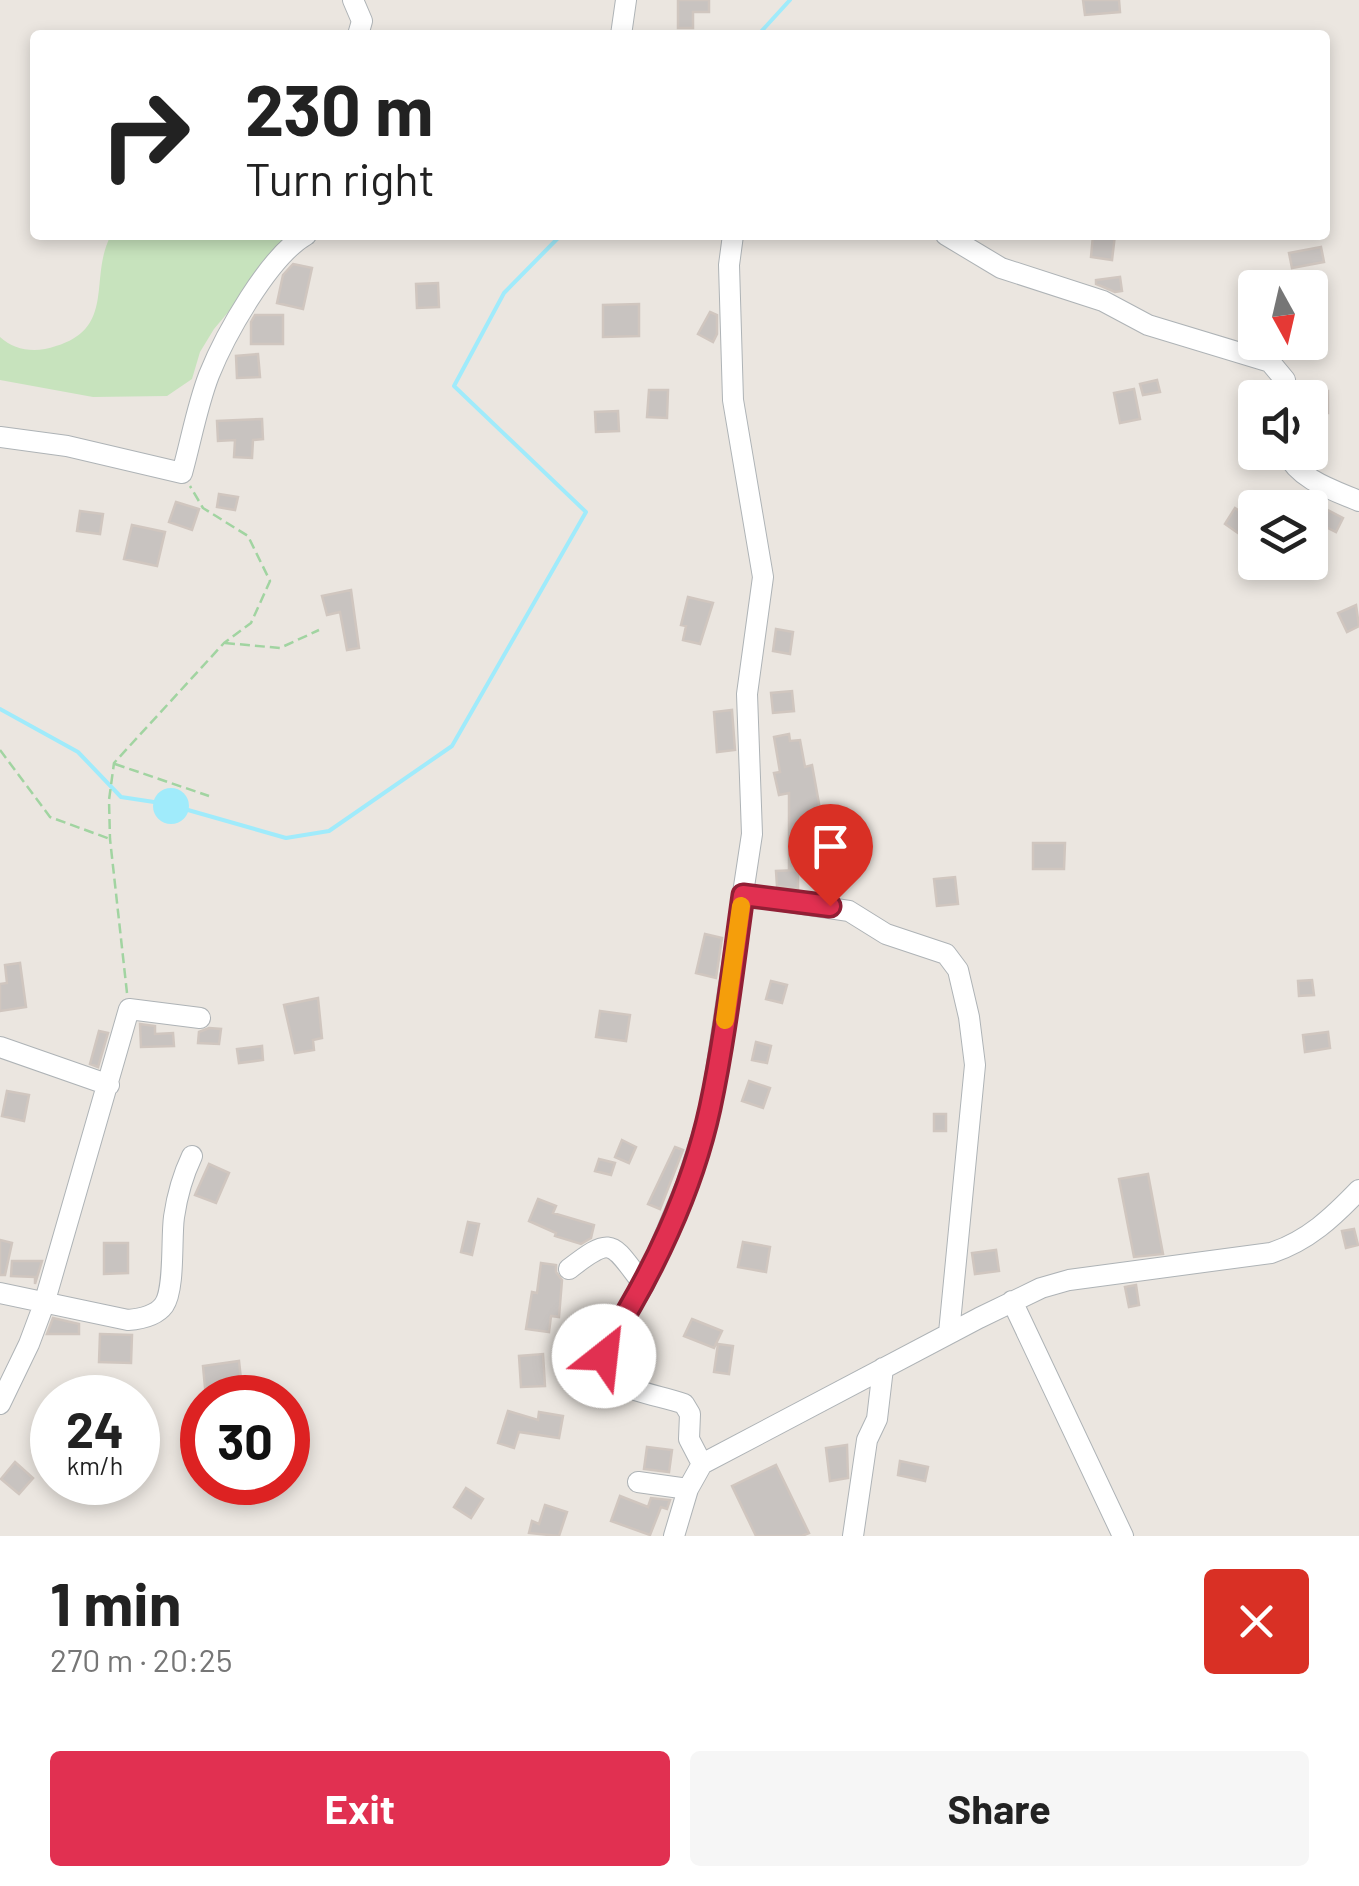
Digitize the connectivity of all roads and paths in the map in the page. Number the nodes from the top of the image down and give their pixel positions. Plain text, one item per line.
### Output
1 (353, 0) edge
2 (626, 0) edge
3 (359, 30) edge
4 (622, 30) edge
5 (300, 240) edge
6 (732, 240) edge
7 (954, 240) edge
8 (1286, 380) edge
9 (0, 437) edge
10 (1298, 470) edge
11 (182, 473) junction
12 (1359, 501) edge
13 (320, 630) dead end
14 (224, 643) junction
15 (0, 750) edge
16 (114, 763) junction
17 (209, 796) dead end
18 (110, 840) junction
19 (743, 895) junction
20 (129, 1009) junction
21 (200, 1018) dead end
22 (0, 1047) edge
23 (108, 1085) junction
24 (192, 1156) dead end
25 (1359, 1190) edge
26 (569, 1270) dead end
27 (644, 1285) junction
28 (0, 1293) edge
29 (1012, 1302) junction
30 (44, 1304) junction
31 (949, 1333) junction
32 (883, 1368) junction
33 (0, 1404) edge
34 (702, 1464) junction
35 (638, 1482) dead end
36 (688, 1489) junction
37 (674, 1536) edge
38 (854, 1536) edge
39 (1123, 1536) edge

1 - 3 street
2 - 4 street
5 - 11 street
6 - 19 street
7 - 8 street
9 - 11 street
10 - 12 street
11 - 14 path
13 - 14 path
14 - 16 path
15 - 18 path
16 - 17 path
16 - 18 path
18 - 20 path
19 - 27 street
19 - 31 street
20 - 21 street
20 - 23 street
22 - 23 street
23 - 30 street
24 - 30 street
25 - 29 street
26 - 27 street
27 - 34 street
28 - 30 street
29 - 31 street
29 - 39 street
30 - 33 street
31 - 32 street
32 - 34 street
32 - 38 street
34 - 36 street
35 - 36 street
36 - 37 street

